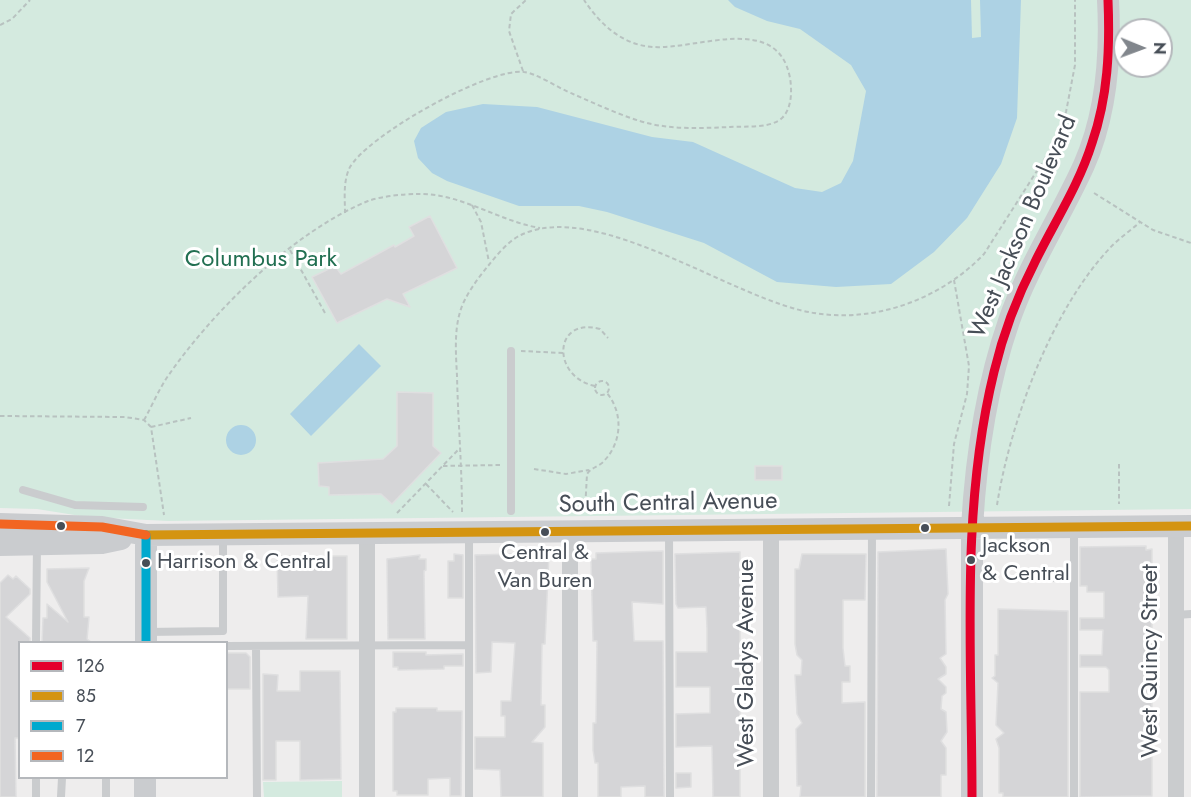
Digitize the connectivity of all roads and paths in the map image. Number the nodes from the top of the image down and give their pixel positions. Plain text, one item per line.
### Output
1 (30, 0) edge
2 (526, 0) edge
3 (585, 0) edge
4 (1075, 0) edge
5 (1108, 0) edge
6 (0, 25) edge
7 (523, 71) junction
8 (1094, 193) dead end
9 (472, 206) junction
10 (345, 213) junction
11 (1140, 222) junction
12 (543, 229) junction
13 (1191, 243) edge
14 (290, 249) junction
15 (489, 264) junction
16 (954, 280) junction
17 (324, 314) dead end
18 (608, 338) dead end
19 (511, 351) dead end
20 (520, 351) dead end
21 (563, 353) junction
22 (595, 386) junction
23 (607, 393) junction
24 (0, 416) edge
25 (191, 418) dead end
26 (144, 420) junction
27 (151, 427) junction
28 (459, 449) junction
29 (1119, 464) dead end
30 (503, 465) dead end
31 (443, 466) junction
32 (461, 466) junction
33 (534, 469) dead end
34 (589, 470) junction
35 (426, 484) junction
36 (23, 490) dead end
37 (1119, 504) dead end
38 (997, 505) dead end
39 (949, 506) dead end
40 (143, 507) dead end
41 (585, 511) dead end
42 (453, 512) dead end
43 (462, 512) dead end
44 (512, 512) dead end
45 (397, 513) dead end
46 (164, 515) dead end
47 (0, 524) edge
48 (1074, 526) junction
49 (1183, 526) edge
50 (972, 527) junction
51 (872, 529) junction
52 (771, 530) junction
53 (669, 531) junction
54 (570, 532) junction
55 (469, 533) junction
56 (367, 534) junction
57 (146, 535) junction
58 (223, 535) junction
59 (37, 544) junction
60 (0, 545) edge
61 (1027, 578) dead end
62 (1074, 578) junction
63 (1183, 615) edge
64 (146, 637) edge
65 (36, 641) edge
66 (469, 645) junction
67 (228, 646) edge
68 (256, 646) junction
69 (368, 646) junction
70 (36, 779) edge
71 (62, 779) edge
72 (106, 779) edge
73 (145, 779) edge
74 (36, 797) edge
75 (62, 797) edge
76 (106, 797) edge
77 (145, 797) edge
78 (257, 797) edge
79 (367, 797) edge
80 (469, 797) edge
81 (570, 797) edge
82 (670, 797) edge
83 (771, 797) edge
84 (871, 797) edge
85 (972, 797) edge
86 (1074, 797) edge
87 (1176, 797) edge

1 - 6 path
2 - 7 path
3 - 7 path
4 - 16 path
5 - 50 street, West Jackson Boulevard
7 - 10 path
8 - 11 path
9 - 10 path
9 - 12 path
9 - 15 path
10 - 14 path
11 - 13 path
11 - 38 path
12 - 15 path
12 - 16 path
14 - 17 path
14 - 26 path
15 - 28 path
16 - 39 path
18 - 21 path
19 - 44 lane
20 - 21 path
21 - 22 path
22 - 23 path
22 - 23 path
23 - 34 path
24 - 26 path
25 - 27 path
26 - 27 path
27 - 46 path
28 - 31 path
28 - 32 path
29 - 37 path
30 - 32 path
31 - 32 path
31 - 35 path
32 - 43 path
33 - 34 path
34 - 41 path
35 - 42 path
35 - 45 path
36 - 40 lane
47 - 57 street, South Central Avenue
48 - 49 street, South Central Avenue
48 - 50 street, South Central Avenue
48 - 62 lane
49 - 63 street, West Quincy Street
50 - 51 street, South Central Avenue
50 - 85 street, West Jackson Boulevard
51 - 52 street, South Central Avenue
51 - 84 lane
52 - 53 street, South Central Avenue
52 - 83 street, West Gladys Avenue
53 - 54 street, South Central Avenue
53 - 82 lane
54 - 55 street, South Central Avenue
54 - 81 street
55 - 56 street, South Central Avenue
55 - 66 lane
56 - 58 street, South Central Avenue
56 - 69 street
57 - 58 street, South Central Avenue
57 - 59 street, South Central Avenue
57 - 64 street
58 - 64 lane
59 - 60 street, South Central Avenue
59 - 65 lane
61 - 62 lane
62 - 86 lane
63 - 87 street, West Quincy Street
66 - 69 lane
66 - 80 lane
67 - 68 lane
68 - 69 lane
68 - 78 lane
69 - 79 street
70 - 74 lane
71 - 75 lane
72 - 76 lane
73 - 77 street

